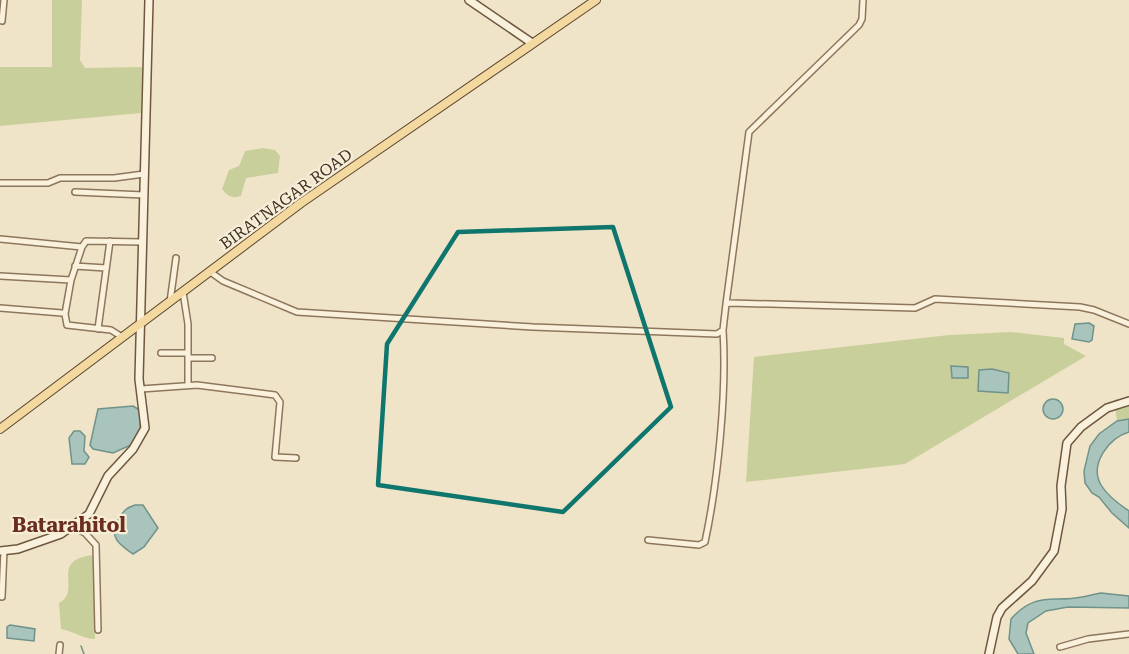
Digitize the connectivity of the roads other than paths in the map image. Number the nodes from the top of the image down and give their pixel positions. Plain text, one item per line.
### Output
1 (149, 0) edge
2 (469, 0) edge
3 (596, 0) edge
4 (863, 0) edge
5 (3, 4) edge
6 (2, 21) dead end
7 (532, 43) junction
8 (144, 174) junction
9 (0, 183) edge
10 (75, 192) dead end
11 (144, 195) junction
12 (0, 239) edge
13 (110, 241) junction
14 (142, 242) junction
15 (82, 247) junction
16 (176, 258) dead end
17 (75, 266) junction
18 (106, 268) junction
19 (209, 272) junction
20 (0, 276) edge
21 (71, 280) junction
22 (183, 292) junction
23 (170, 302) junction
24 (726, 304) junction
25 (0, 308) edge
26 (65, 314) junction
27 (140, 324) junction
28 (1129, 324) edge
29 (98, 330) junction
30 (723, 330) junction
31 (122, 337) junction
32 (161, 353) dead end
33 (188, 356) junction
34 (212, 358) dead end
35 (188, 385) junction
36 (141, 389) junction
37 (1129, 400) edge
38 (0, 429) edge
39 (296, 458) dead end
40 (74, 527) junction
41 (648, 540) dead end
42 (2, 550) edge
43 (2, 597) dead end
44 (98, 630) dead end
45 (1129, 634) edge
46 (60, 645) dead end
47 (1060, 647) dead end
48 (59, 654) edge
49 (990, 654) edge

1 - 8 street
2 - 7 street
3 - 7 main road, BIRATNAGAR ROAD
4 - 24 street
5 - 6 street
7 - 19 main road, BIRATNAGAR ROAD
8 - 9 street
8 - 11 street
10 - 11 street
11 - 14 street
12 - 15 street
13 - 14 street
13 - 15 street
13 - 18 street
14 - 27 street
15 - 17 street
16 - 23 street
17 - 18 street
17 - 21 street
18 - 29 street
19 - 22 main road, BIRATNAGAR ROAD
19 - 30 street
20 - 21 street
21 - 26 street
22 - 23 main road, BIRATNAGAR ROAD
22 - 33 street
23 - 27 main road, BIRATNAGAR ROAD
24 - 28 street
24 - 30 street
25 - 26 street
26 - 29 street
27 - 31 main road, BIRATNAGAR ROAD
27 - 36 street
29 - 31 street
30 - 41 street
31 - 38 main road, BIRATNAGAR ROAD
32 - 33 street
33 - 34 street
33 - 35 street
35 - 36 street
35 - 39 street
36 - 40 street
37 - 49 street
40 - 42 street
40 - 44 street
42 - 43 street
45 - 47 street
46 - 48 street

